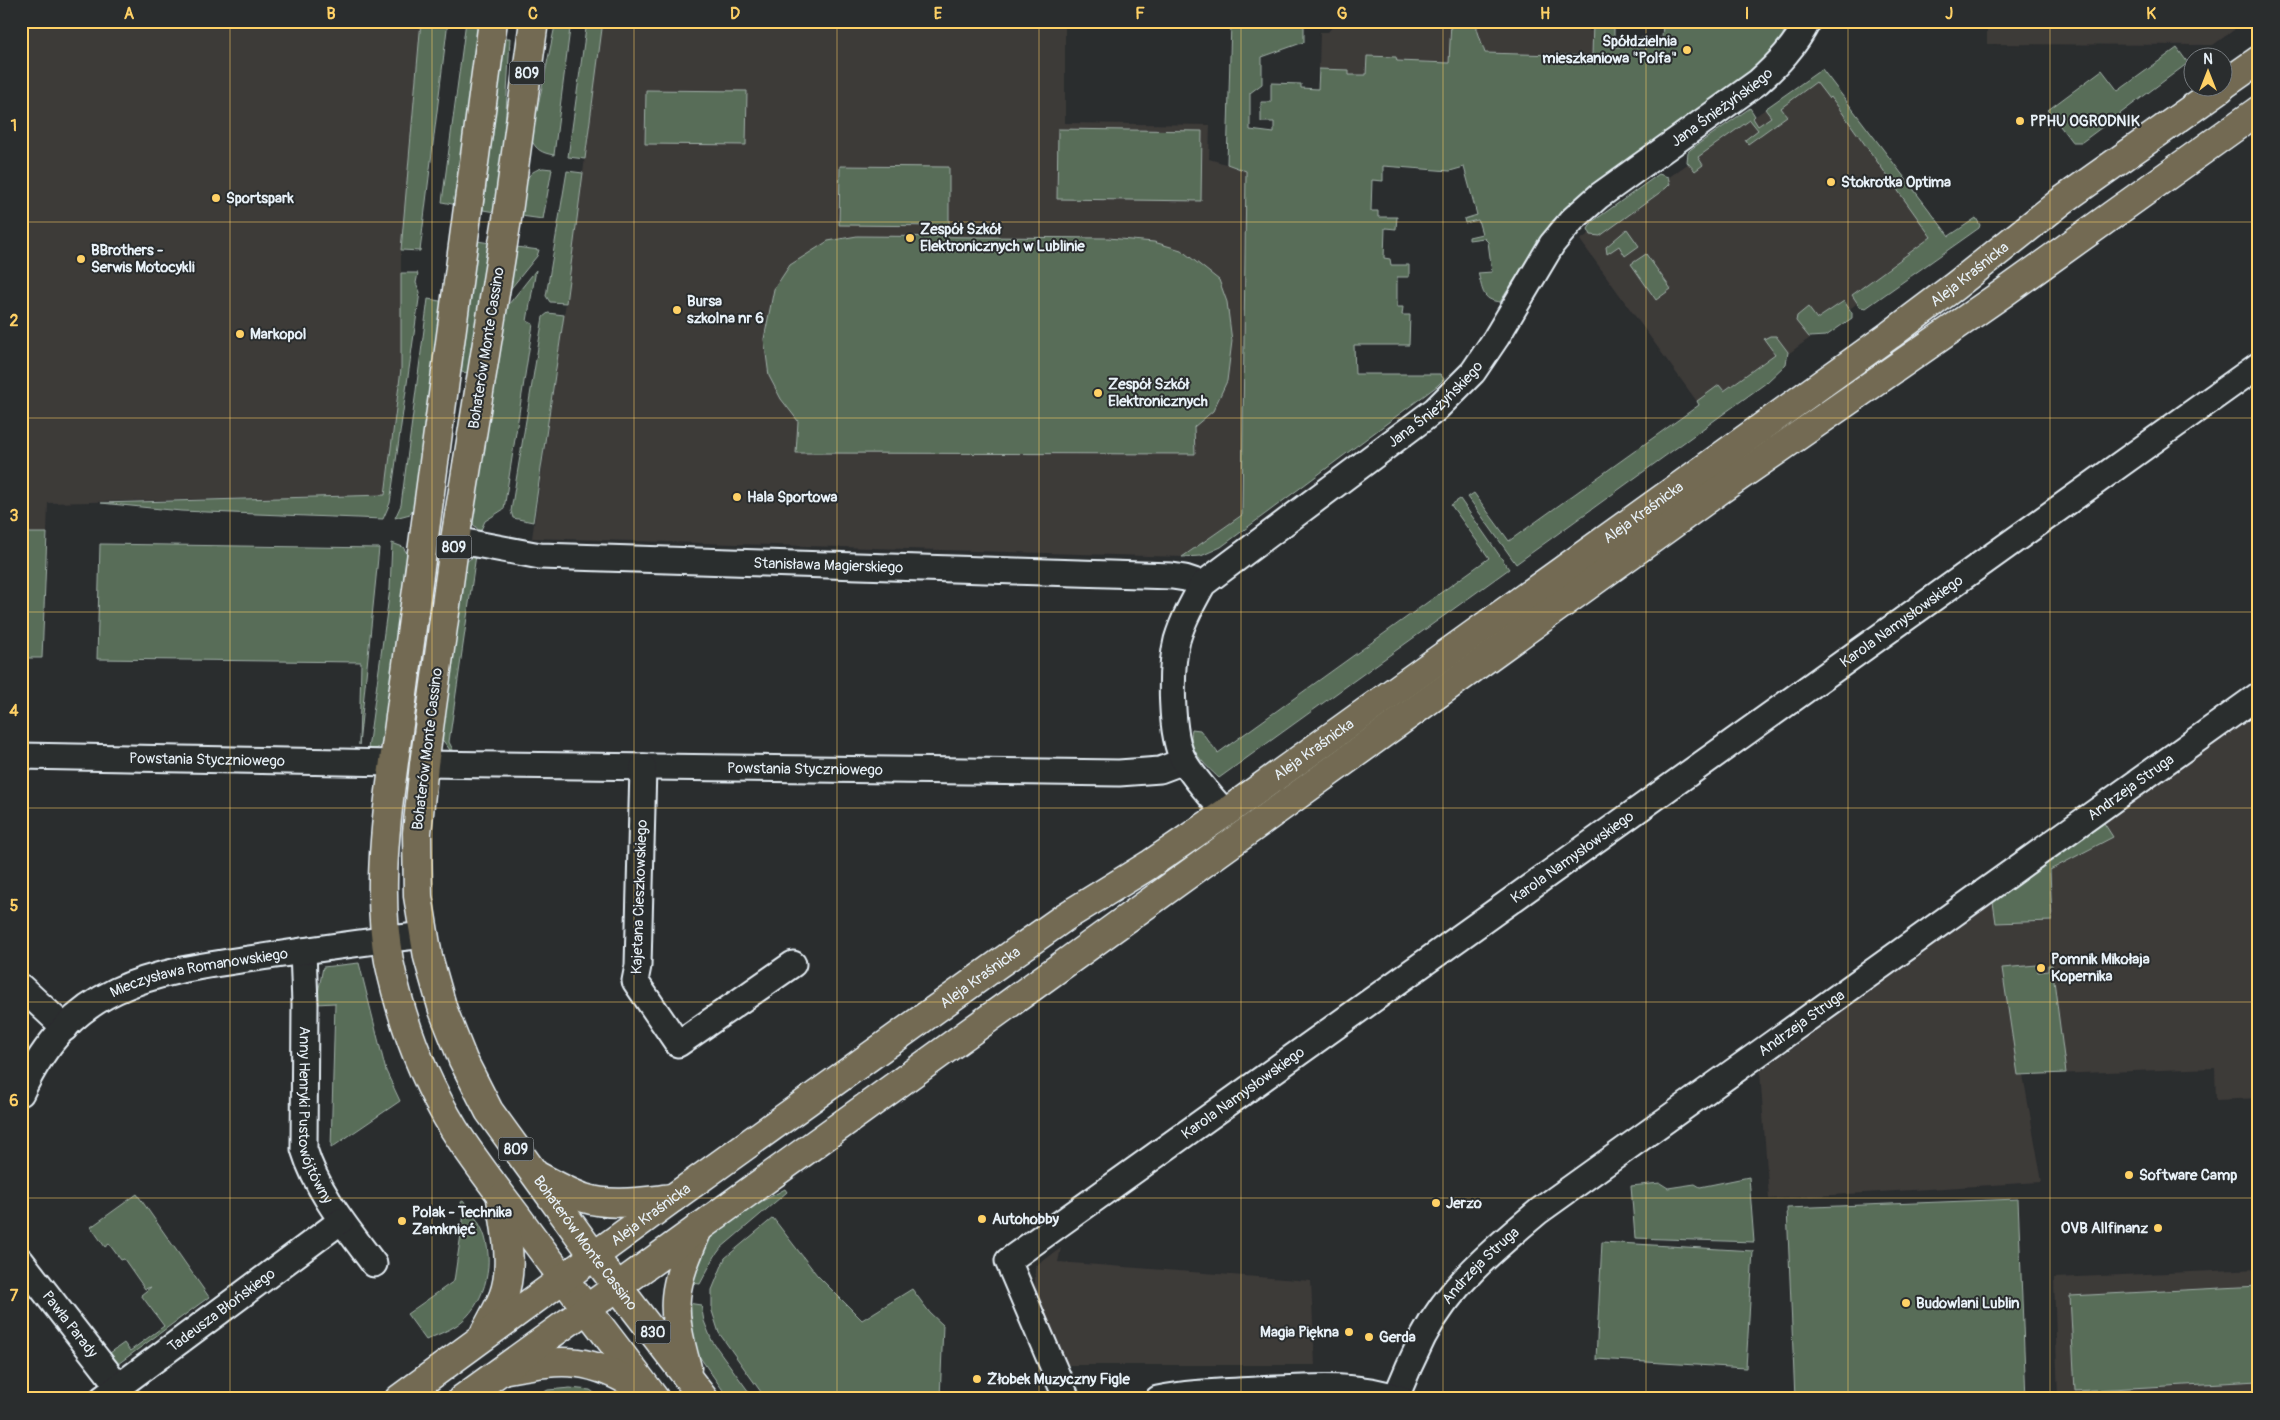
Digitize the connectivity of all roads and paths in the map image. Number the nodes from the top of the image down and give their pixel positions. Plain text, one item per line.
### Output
1 (493, 21) edge
2 (534, 21) edge
3 (1808, 21) edge
4 (2257, 58) edge
5 (2232, 79) edge
6 (2207, 98) edge
7 (2259, 110) edge
8 (2259, 365) edge
9 (455, 540) junction
10 (1204, 584) junction
11 (2259, 695) edge
12 (21, 756) edge
13 (1184, 761) junction
14 (394, 763) junction
15 (424, 764) junction
16 (643, 768) junction
17 (1224, 813) junction
18 (424, 936) junction
19 (386, 940) junction
20 (303, 951) junction
21 (793, 964) dead end
22 (21, 987) edge
23 (65, 1028) junction
24 (21, 1093) edge
25 (535, 1174) junction
26 (501, 1194) junction
27 (673, 1198) junction
28 (341, 1221) junction
29 (700, 1227) junction
30 (594, 1256) junction
31 (21, 1261) edge
32 (374, 1264) dead end
33 (563, 1278) junction
34 (618, 1286) junction
35 (586, 1308) junction
36 (482, 1338) junction
37 (503, 1370) junction
38 (689, 1377) junction
39 (110, 1393) edge
40 (655, 1398) edge
41 (1398, 1398) edge
42 (399, 1399) edge
43 (462, 1399) edge
44 (704, 1399) edge
45 (1068, 1399) edge
46 (1158, 1399) edge

1 - 14 main road, Bohaterów Monte Cassino / 809
2 - 9 main road, Bohaterów Monte Cassino / 809
3 - 10 street, Jana Śnieżyńskiego
4 - 5 main road, Aleja Kraśnicka
6 - 17 main road, Aleja Kraśnicka
7 - 29 main road, Aleja Kraśnicka
8 - 45 street, Karola Namysłowskiego
9 - 10 street, Stanisława Magierskiego
9 - 15 main road, Bohaterów Monte Cassino / 809
10 - 13 street, Jana Śnieżyńskiego
11 - 41 street, Andrzeja Struga
12 - 14 street, Powstania Styczniowego
13 - 16 street, Powstania Styczniowego
13 - 17 street, Jana Śnieżyńskiego
14 - 19 main road, Bohaterów Monte Cassino / 809
15 - 16 street, Powstania Styczniowego
15 - 18 main road, Bohaterów Monte Cassino / 809
16 - 21 street, Kajetana Cieszkowskiego
17 - 27 main road, Aleja Kraśnicka
18 - 19 street, Mieczysława Romanowskiego
18 - 25 main road, Bohaterów Monte Cassino / 809
19 - 20 street, Mieczysława Romanowskiego
19 - 26 main road, Bohaterów Monte Cassino / 809
20 - 23 street, Mieczysława Romanowskiego
20 - 28 street, Anny Henryki Pustowójtówny
22 - 23 street
23 - 24 street, Mieczysława Romanowskiego
25 - 27 main road
25 - 30 main road, Bohaterów Monte Cassino / 809
26 - 33 main road, Bohaterów Monte Cassino / 830
26 - 36 main road
27 - 30 main road, Aleja Kraśnicka
28 - 32 street, Anny Henryki Pustowójtówny
28 - 39 street, Tadeusza Błońskiego
29 - 34 main road, Aleja Kraśnicka
29 - 38 main road
30 - 33 main road, Aleja Kraśnicka
30 - 34 main road, Bohaterów Monte Cassino / 809
31 - 39 street, Pawła Parady
33 - 35 main road, Bohaterów Monte Cassino / 830
33 - 36 main road, Aleja Kraśnicka
34 - 35 main road, Aleja Kraśnicka
34 - 38 main road, Bohaterów Monte Cassino / 830
35 - 37 main road, Aleja Kraśnicka
35 - 40 main road, Bohaterów Monte Cassino / 830
36 - 42 main road, Aleja Kraśnicka
37 - 40 main road
37 - 43 main road, Aleja Kraśnicka
38 - 44 main road, Bohaterów Monte Cassino / 830
41 - 46 street

